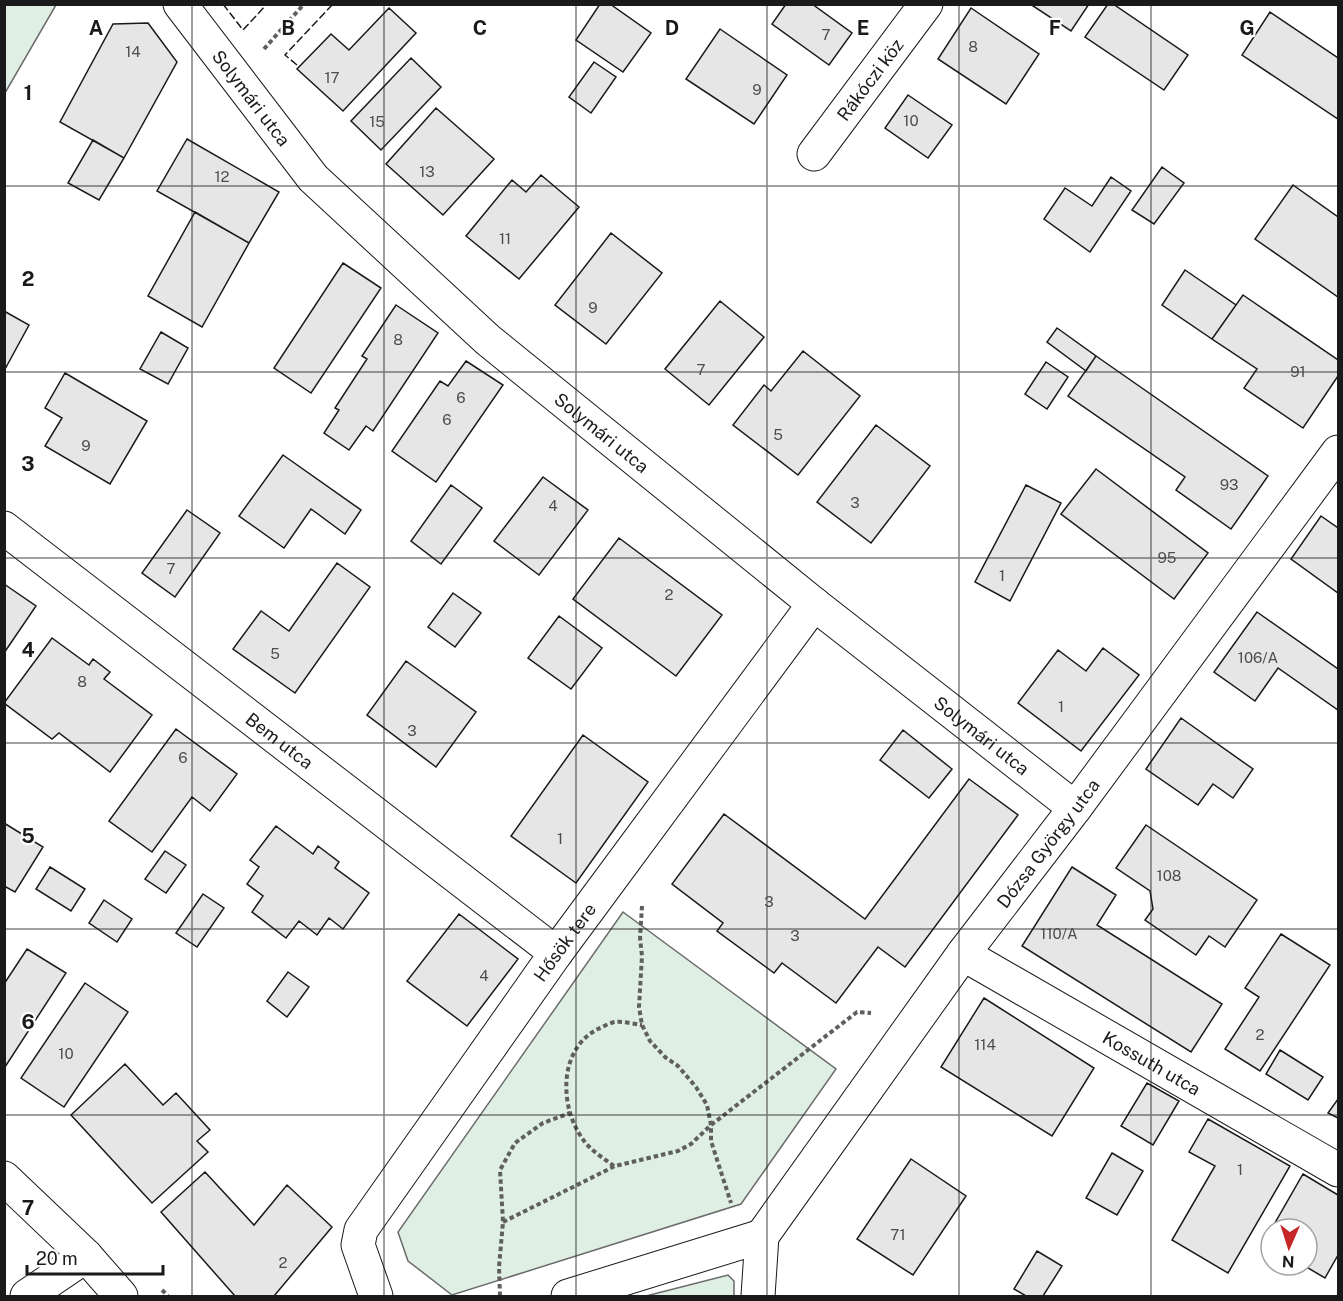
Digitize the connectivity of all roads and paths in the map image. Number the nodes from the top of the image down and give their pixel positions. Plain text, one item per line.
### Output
1 (180, 4) edge
2 (304, 4) edge
3 (926, 4) edge
4 (238, 78) junction
5 (814, 154) dead end
6 (1338, 452) edge
7 (4, 528) edge
8 (814, 604) junction
9 (1075, 808) junction
10 (624, 862) junction
11 (556, 953) junction
12 (963, 954) junction
13 (642, 1025) junction
14 (894, 1051) junction
15 (570, 1113) junction
16 (711, 1125) junction
17 (615, 1166) junction
18 (1338, 1170) edge
19 (4, 1178) edge
20 (503, 1222) junction
21 (762, 1236) junction
22 (730, 1246) junction
23 (86, 1256) junction
24 (27, 1296) edge
25 (121, 1296) edge
26 (376, 1296) edge
27 (500, 1296) edge
28 (568, 1296) edge
29 (758, 1296) edge

1 - 4 street, Solymári utca
2 - 4 path
3 - 5 street, Rákóczi köz
4 - 8 street, Solymári utca
6 - 9 street, Dózsa György utca
7 - 11 street, Bem utca
8 - 9 street, Solymári utca
8 - 10 street, Hősök tere
9 - 12 street, Dózsa György utca
10 - 11 street, Hősök tere
10 - 13 path
11 - 26 street, Hősök tere
12 - 14 street, Dózsa György utca
12 - 18 street, Kossuth utca
13 - 15 path
13 - 16 path
14 - 16 path
14 - 21 street, Dózsa György utca
15 - 17 path
15 - 20 path
16 - 17 path
16 - 22 path
17 - 20 path
19 - 23 street
20 - 27 path
21 - 22 street
21 - 29 street
22 - 28 street
23 - 24 street
23 - 25 street

